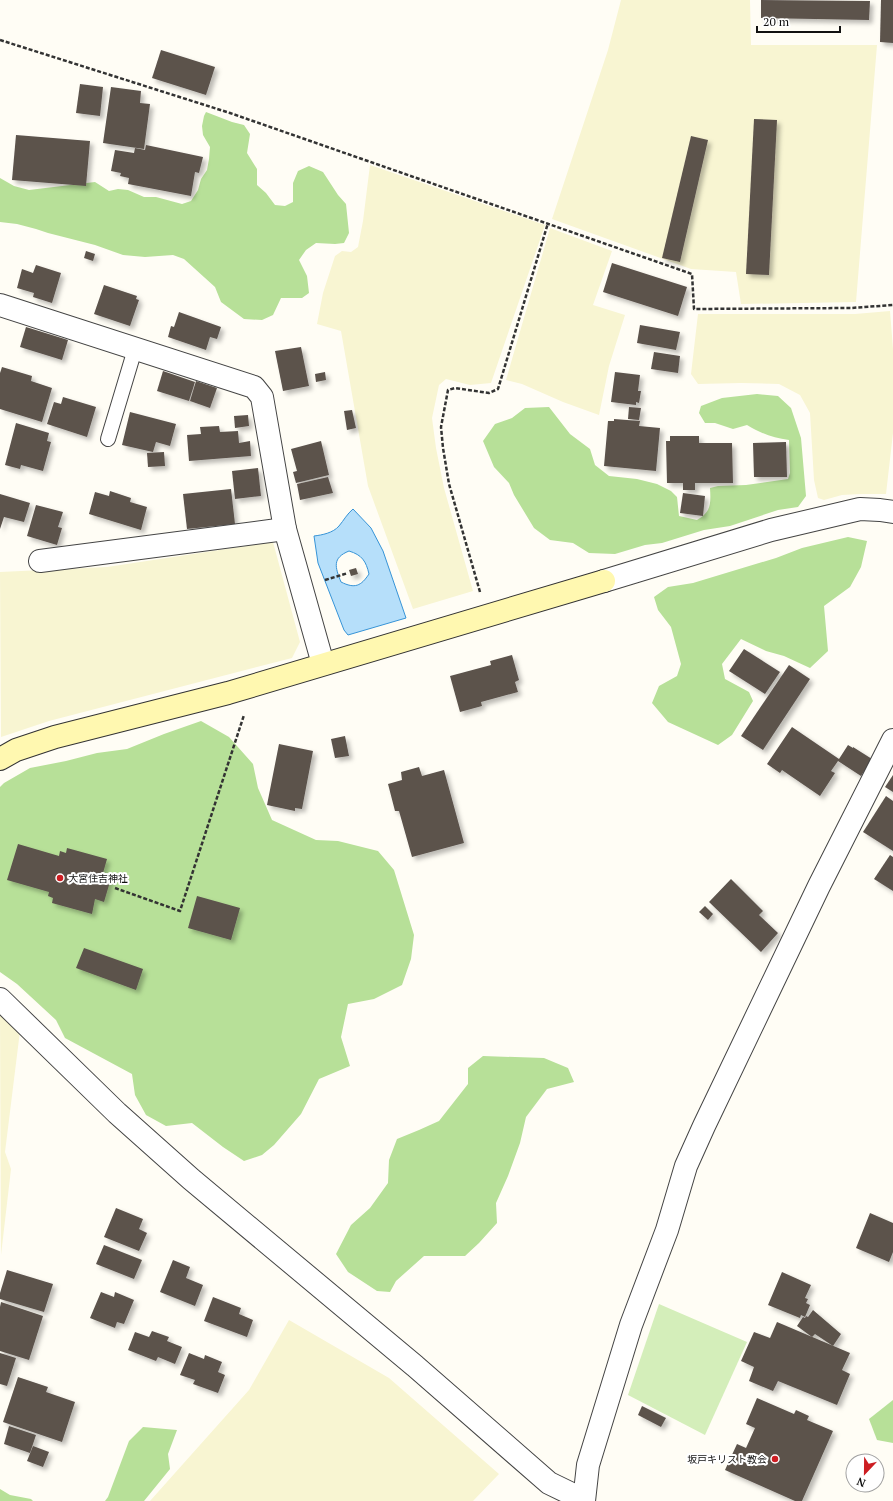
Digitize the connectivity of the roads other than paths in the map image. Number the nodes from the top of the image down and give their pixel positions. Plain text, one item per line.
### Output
1 (0, 305) edge
2 (135, 349) junction
3 (108, 439) dead end
4 (893, 512) edge
5 (285, 530) junction
6 (40, 562) dead end
7 (323, 664) junction
8 (893, 740) edge
9 (0, 759) edge
10 (0, 999) edge
11 (584, 1501) edge

1 - 2 street
2 - 3 lane
2 - 5 street
4 - 7 street
5 - 6 street
5 - 7 street
7 - 9 street
8 - 11 street
10 - 11 street

